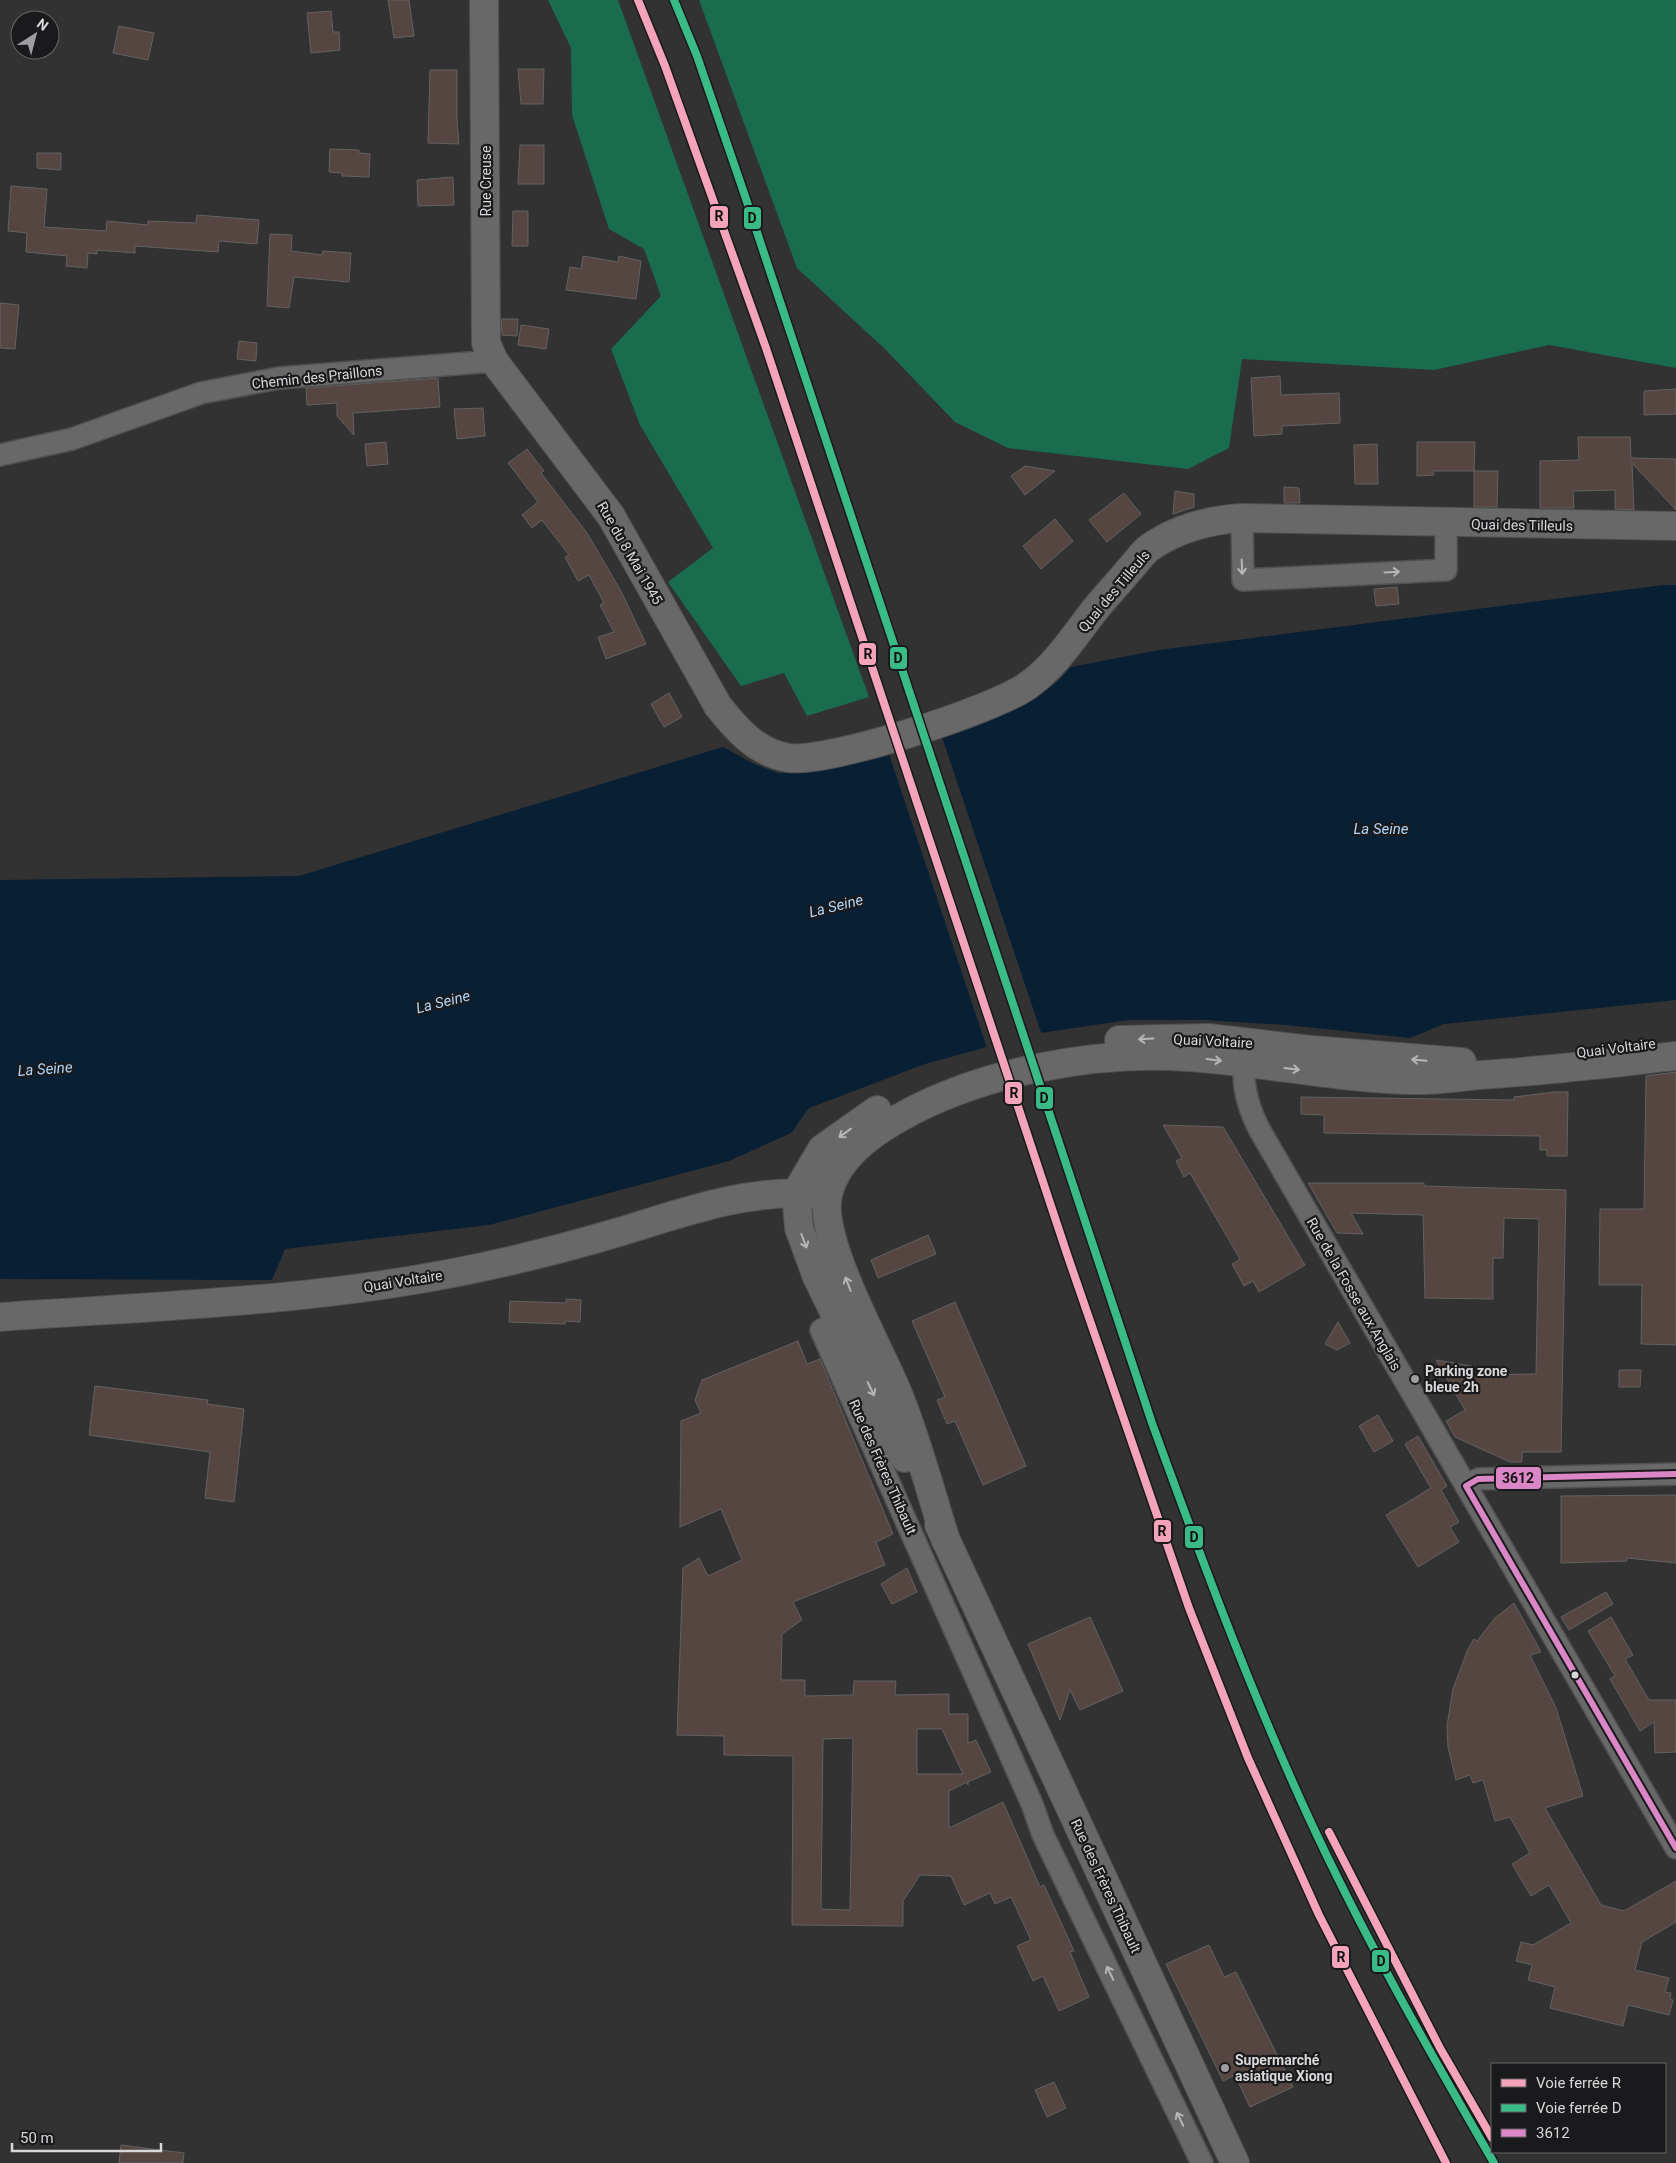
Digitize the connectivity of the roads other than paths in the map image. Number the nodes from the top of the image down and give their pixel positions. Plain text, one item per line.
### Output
1 (484, 0) edge
2 (494, 361) junction
3 (0, 455) edge
4 (1242, 518) junction
5 (1446, 523) junction
6 (1676, 526) edge
7 (718, 706) joint
8 (1676, 1040) edge
9 (1246, 1053) junction
10 (1676, 1056) edge
11 (796, 1193) junction
12 (828, 1195) junction
13 (849, 1315) junction
14 (0, 1317) edge
15 (1676, 1474) edge
16 (1466, 1486) junction
17 (977, 1610) junction
18 (952, 1622) junction
19 (1675, 1843) edge
20 (1202, 2163) edge
21 (1235, 2163) edge

1 - 2 street, Rue Creuse
2 - 3 street, Chemin des Praillons
2 - 7 street, Rue du 8 Mai 1945
4 - 5 street, Quai des Tilleuls
4 -> 5 street
4 - 7 street, Quai des Tilleuls
5 - 6 street, Quai des Tilleuls
8 -> 9 street, Quai Voltaire
9 -> 10 street, Quai Voltaire
9 -> 11 street, Quai Voltaire
12 -> 9 street, Quai Voltaire
9 - 16 street, Rue de la Fosse aux Anglais
11 - 12 street, Quai Voltaire
11 -> 13 street, Rue des Frères Thibault
11 - 14 street, Quai Voltaire
13 -> 12 street, Rue des Frères Thibault
13 - 17 street, Rue des Frères Thibault
13 - 18 street, Rue des Frères Thibault
15 - 16 street
16 - 19 street, Rue de la Fosse aux Anglais
17 - 18 street
17 - 21 street, Rue des Frères Thibault
20 -> 18 street, Rue des Frères Thibault

